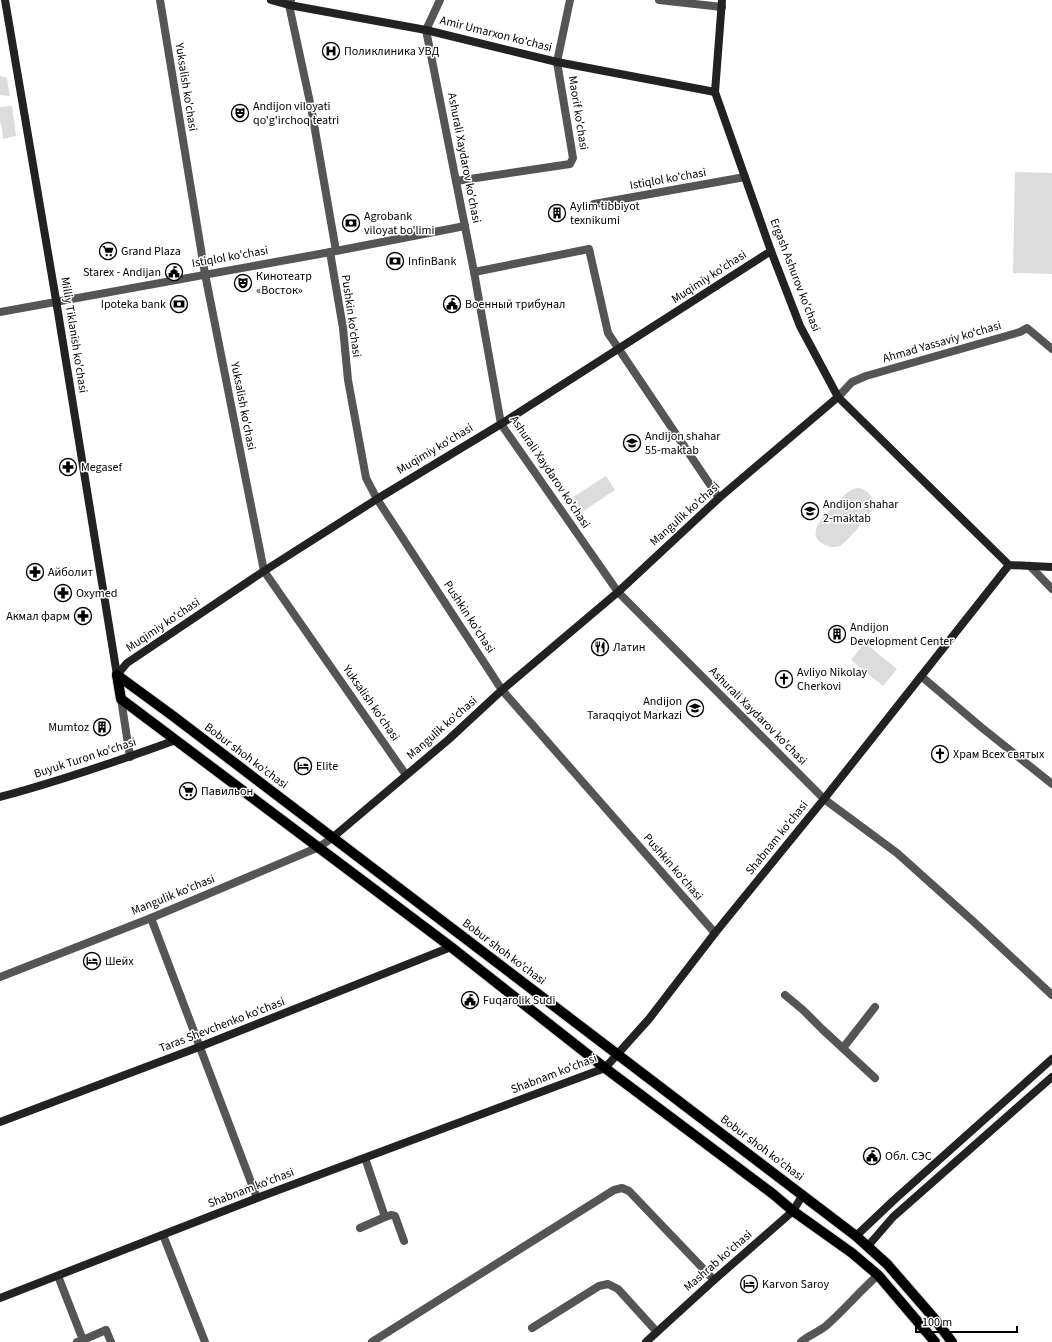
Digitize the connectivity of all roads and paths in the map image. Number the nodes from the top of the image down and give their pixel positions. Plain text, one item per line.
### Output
1 (5, 0) edge
2 (160, 0) edge
3 (271, 0) edge
4 (440, 0) edge
5 (570, 0) edge
6 (659, 0) edge
7 (290, 2) edge
8 (722, 3) edge
9 (426, 30) junction
10 (557, 62) junction
11 (715, 92) junction
12 (745, 177) junction
13 (456, 181) junction
14 (594, 204) dead end
15 (465, 226) junction
16 (333, 251) junction
17 (771, 251) junction
18 (474, 272) junction
19 (205, 274) junction
20 (56, 300) junction
21 (0, 312) edge
22 (618, 349) junction
23 (1052, 349) edge
24 (838, 397) junction
25 (501, 424) junction
26 (719, 498) junction
27 (377, 499) junction
28 (1008, 565) junction
29 (1030, 566) junction
30 (1052, 567) edge
31 (264, 571) junction
32 (1052, 589) edge
33 (618, 592) junction
34 (117, 675) junction
35 (922, 676) junction
36 (502, 690) junction
37 (121, 699) junction
38 (176, 740) junction
39 (130, 757) junction
40 (406, 775) junction
41 (1052, 784) edge
42 (0, 797) edge
43 (824, 799) junction
44 (332, 838) junction
45 (319, 847) junction
46 (151, 918) junction
47 (715, 933) junction
48 (451, 947) junction
49 (0, 977) edge
50 (785, 995) dead end
51 (1052, 995) edge
52 (875, 1007) dead end
53 (199, 1047) junction
54 (843, 1048) junction
55 (617, 1054) junction
56 (1052, 1059) edge
57 (1045, 1065) junction
58 (605, 1068) junction
59 (1052, 1073) edge
60 (1052, 1077) edge
61 (875, 1078) dead end
62 (0, 1122) edge
63 (365, 1158) junction
64 (802, 1196) junction
65 (257, 1198) junction
66 (793, 1211) junction
67 (386, 1217) junction
68 (360, 1228) dead end
69 (163, 1235) junction
70 (856, 1236) junction
71 (404, 1241) dead end
72 (868, 1246) junction
73 (878, 1275) junction
74 (58, 1276) junction
75 (714, 1280) junction
76 (0, 1298) edge
77 (532, 1328) dead end
78 (657, 1332) junction
79 (80, 1341) edge
80 (111, 1342) edge
81 (205, 1342) edge
82 (372, 1342) edge
83 (646, 1342) edge
84 (800, 1342) edge
85 (935, 1342) edge
86 (952, 1342) edge

1 - 20 street, Milliy Tiklanish ko'chasi
2 - 19 street, Yuksalish ko'chasi
3 - 7 street, Amir Umarxon ko'chasi
4 - 9 street
5 - 10 street, Maorif ko'chasi
6 - 8 street
7 - 9 street, Amir Umarxon ko'chasi
7 - 16 street, Pushkin ko'chasi
8 - 11 street, Ergash Ashurov ko'chasi
9 - 10 street, Amir Umarxon ko'chasi
9 - 13 street, Ashurali Xaydarov ko'chasi
10 - 11 street, Amir Umarxon ko'chasi
10 - 13 street, Maorif ko'chasi
11 - 12 street, Ergash Ashurov ko'chasi
12 - 14 street, Istiqlol ko'chasi
12 - 17 street, Ergash Ashurov ko'chasi
13 - 15 street, Ashurali Xaydarov ko'chasi
15 - 16 street, Istiqlol ko'chasi
15 - 18 street, Ashurali Xaydarov ko'chasi
16 - 19 street, Istiqlol ko'chasi
16 - 27 street, Pushkin ko'chasi
17 - 22 street, Muqimiy ko'chasi
17 - 24 street, Ergash Ashurov ko'chasi
18 - 22 street
18 - 25 street, Ashurali Xaydarov ko'chasi
19 - 20 street, Istiqlol ko'chasi
19 - 31 street, Yuksalish ko'chasi
20 - 21 street, Istiqlol ko'chasi
20 - 34 street, Milliy Tiklanish ko'chasi
22 - 25 street, Muqimiy ko'chasi
22 - 26 street
23 - 24 street, Ahmad Yassaviy koʻchasi
24 - 26 street, Mangulik ko'chasi
24 - 28 street, Ergash Ashurov ko'chasi
25 - 27 street, Muqimiy ko'chasi
25 - 33 street, Ashurali Xaydarov ko'chasi
26 - 33 street, Mangulik ko'chasi
27 - 31 street, Muqimiy ko'chasi
27 - 36 street, Pushkin ko'chasi
28 - 29 street
28 - 35 street, Shabnam ko'chasi
29 - 30 street
29 - 32 street
31 - 34 street, Muqimiy ko'chasi
31 - 40 street, Yuksalish ko'chasi
33 - 36 street, Mangulik ko'chasi
33 - 43 street, Ashurali Xaydarov ko'chasi
34 - 37 main road
34 - 44 main road, Bobur shoh ko'chasi
35 - 41 street
35 - 43 street, Shabnam ko'chasi
36 - 40 street, Mangulik ko'chasi
36 - 47 street, Pushkin ko'chasi
37 - 38 main road
37 - 39 street
38 - 39 street, Buyuk Turon ko'chasi
38 - 45 main road
39 - 42 street, Buyuk Turon ko'chasi
40 - 44 street, Mangulik ko'chasi
43 - 47 street, Shabnam ko'chasi
43 - 51 street, Ashurali Xaydarov ko'chasi
44 - 45 street, Mangulik ko'chasi
44 - 55 main road, Bobur shoh ko'chasi
45 - 46 street, Mangulik ko'chasi
45 - 48 main road
46 - 49 street, Mangulik ko'chasi
46 - 53 street
47 - 55 street, Shabnam ko'chasi
48 - 53 street, Taras Shevchenko ko'chasi
48 - 58 main road
50 - 54 street
52 - 54 street
53 - 62 street, Taras Shevchenko ko'chasi
53 - 65 street
54 - 61 street
55 - 58 street, Shabnam ko'chasi
55 - 64 main road, Bobur shoh ko'chasi
56 - 57 street
57 - 59 street
57 - 70 street
58 - 63 street, Shabnam ko'chasi
58 - 66 main road
60 - 72 street
63 - 65 street, Shabnam ko'chasi
63 - 67 street
64 - 66 street, Mashrab ko'chasi
64 - 70 main road, Bobur shoh ko'chasi
65 - 69 street, Shabnam ko'chasi
66 - 73 main road
66 - 75 street, Mashrab ko'chasi
67 - 68 street
67 - 71 street
69 - 74 street, Shabnam ko'chasi
69 - 81 street
70 - 72 main road, Bobur shoh ko'chasi
72 - 86 main road, Bobur shoh ko'chasi
73 - 84 street
73 - 85 main road
74 - 76 street, Shabnam ko'chasi
74 - 79 street
75 - 78 street, Mashrab ko'chasi
75 - 82 street
77 - 78 street
78 - 83 street, Mashrab ko'chasi
79 - 80 street

